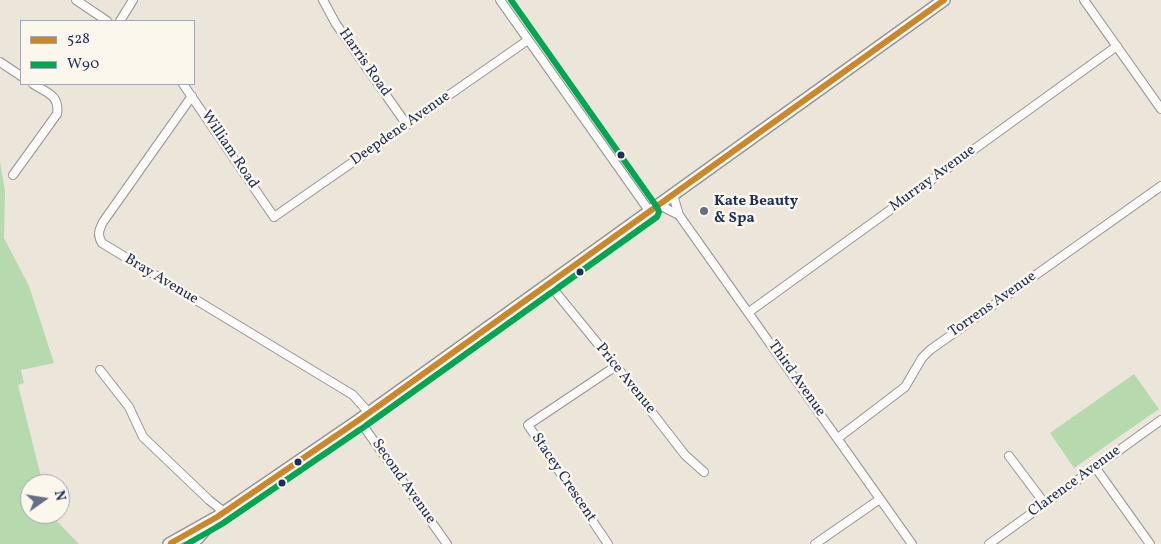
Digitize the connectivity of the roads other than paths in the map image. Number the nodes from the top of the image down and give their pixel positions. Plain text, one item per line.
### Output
1 (76, 0) edge
2 (133, 0) edge
3 (323, 0) edge
4 (500, 0) edge
5 (944, 0) edge
6 (1084, 0) edge
7 (106, 20) edge
8 (121, 20) edge
9 (528, 40) junction
10 (1117, 46) junction
11 (0, 62) edge
12 (20, 75) edge
13 (35, 85) edge
14 (183, 85) edge
15 (192, 96) junction
16 (1161, 109) edge
17 (407, 125) junction
18 (13, 175) dead end
19 (1161, 186) edge
20 (673, 195) junction
21 (655, 208) junction
22 (679, 214) junction
23 (274, 217) joint
24 (548, 284) junction
25 (749, 312) junction
26 (616, 366) junction
27 (100, 370) dead end
28 (369, 413) junction
29 (359, 420) junction
30 (1161, 420) edge
31 (838, 438) junction
32 (1009, 456) dead end
33 (1095, 467) junction
34 (704, 472) dead end
35 (880, 499) junction
36 (1045, 504) junction
37 (220, 514) junction
38 (195, 542) edge
39 (171, 544) edge
40 (447, 544) edge
41 (608, 544) edge
42 (815, 544) edge
43 (912, 544) edge
44 (989, 544) edge
45 (1150, 544) edge

1 - 7 street
2 - 8 street
3 - 17 street, Harris Road
4 - 9 street
5 - 20 main road
6 - 10 street
9 - 17 street, Deepdene Avenue
9 - 21 street
10 - 16 street
10 - 25 street, Murray Avenue
11 - 12 street
13 - 18 street
14 - 15 street, William Road
15 - 23 street, William Road
15 - 28 street, Bray Avenue
17 - 23 street, Deepdene Avenue
19 - 31 street, Torrens Avenue
20 - 21 main road
20 - 22 street, Third Avenue
21 - 22 street
21 - 24 main road
22 - 25 street, Third Avenue
24 - 26 street, Price Avenue
24 - 28 main road
25 - 31 street, Third Avenue
26 - 34 street, Price Avenue
26 - 41 street, Stacey Crescent
27 - 37 street
28 - 29 main road
29 - 37 main road
29 - 40 street, Second Avenue
30 - 33 street, Clarence Avenue
31 - 35 street, Third Avenue
32 - 36 street
33 - 36 street, Clarence Avenue
33 - 45 street
35 - 42 street
35 - 43 street, Third Avenue
36 - 44 street, Clarence Avenue
37 - 38 main road
37 - 39 main road

